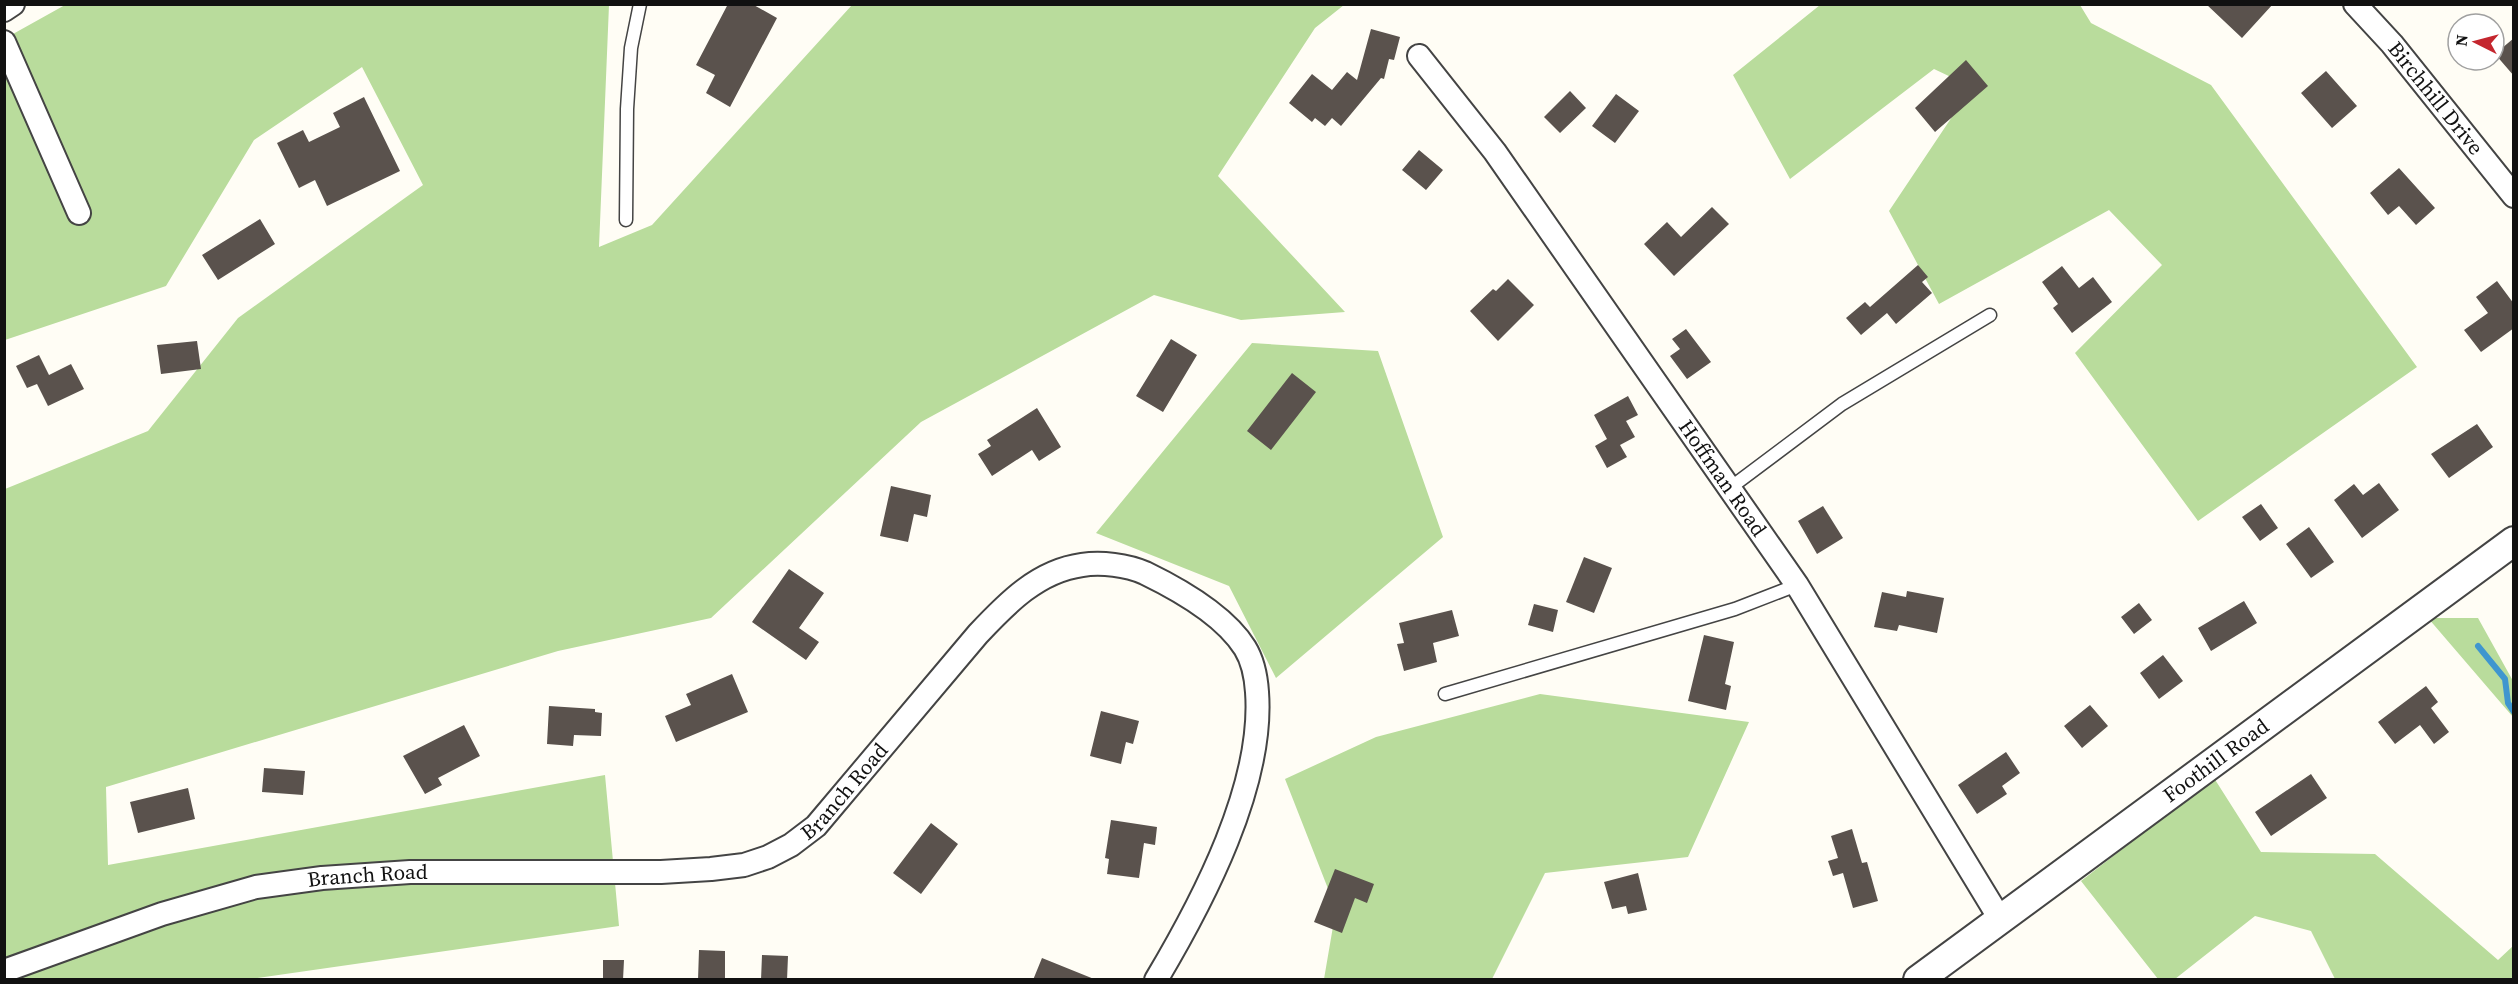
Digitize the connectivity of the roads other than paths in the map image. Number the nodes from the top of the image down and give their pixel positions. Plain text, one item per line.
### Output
1 (13, 4) edge
2 (640, 4) edge
3 (2355, 4) edge
4 (4, 10) edge
5 (4, 42) edge
6 (1419, 56) dead end
7 (2514, 196) edge
8 (79, 213) dead end
9 (626, 220) dead end
10 (1990, 315) dead end
11 (1730, 488) junction
12 (2514, 542) edge
13 (1797, 585) junction
14 (1445, 694) dead end
15 (2000, 919) junction
16 (4, 971) edge
17 (1156, 980) edge
18 (1918, 980) edge

1 - 4 street
2 - 9 lane
3 - 7 street, Birchhill Drive
5 - 8 street
6 - 11 street, Hoffman Road
10 - 11 lane
11 - 13 street, Hoffman Road
12 - 15 street, Foothill Road
13 - 14 lane
13 - 15 street, Hoffman Road
15 - 18 street, Foothill Road
16 - 17 street, Branch Road

